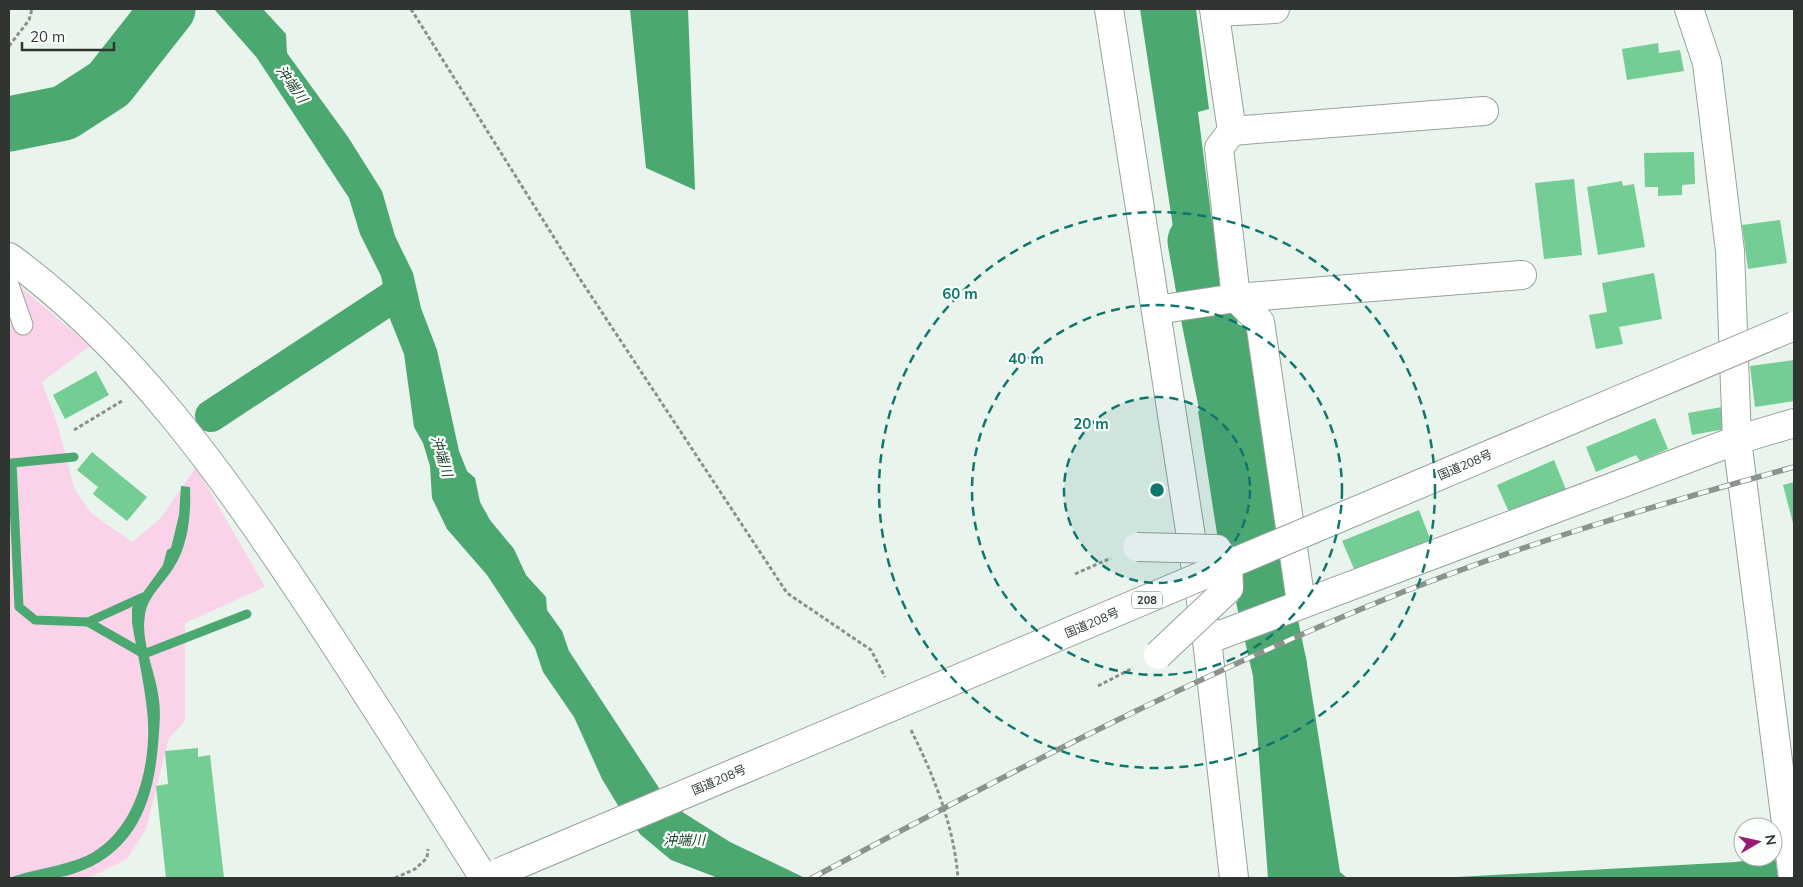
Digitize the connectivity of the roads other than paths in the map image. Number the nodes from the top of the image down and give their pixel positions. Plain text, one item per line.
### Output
1 (1109, 9) edge
2 (1275, 9) edge
3 (1689, 9) edge
4 (1214, 10) edge
5 (1484, 111) dead end
6 (1232, 131) junction
7 (9, 256) edge
8 (1522, 275) dead end
9 (9, 286) edge
10 (1236, 298) junction
11 (1156, 310) junction
12 (23, 325) dead end
13 (1794, 326) edge
14 (1794, 423) edge
15 (1737, 440) junction
16 (1137, 547) road end
17 (1228, 566) junction
18 (1300, 603) junction
19 (1218, 635) junction
20 (1158, 655) road end
21 (492, 875) edge
22 (1234, 878) edge
23 (1793, 878) edge

1 - 11 main road
2 - 4 main road
3 - 15 main road
4 - 6 main road
5 - 6 main road
6 - 10 main road
7 - 21 main road
8 - 10 main road
9 - 12 lane
10 - 11 main road
10 - 18 main road
11 - 19 main road
13 - 17 main road, 国道208号 / 208, bridge
14 - 15 main road
15 - 18 main road
15 - 23 main road
16 - 17 main road, bridge
17 - 20 main road, bridge
17 - 21 main road, 国道208号 / 208, bridge
18 - 19 main road
19 - 22 main road

